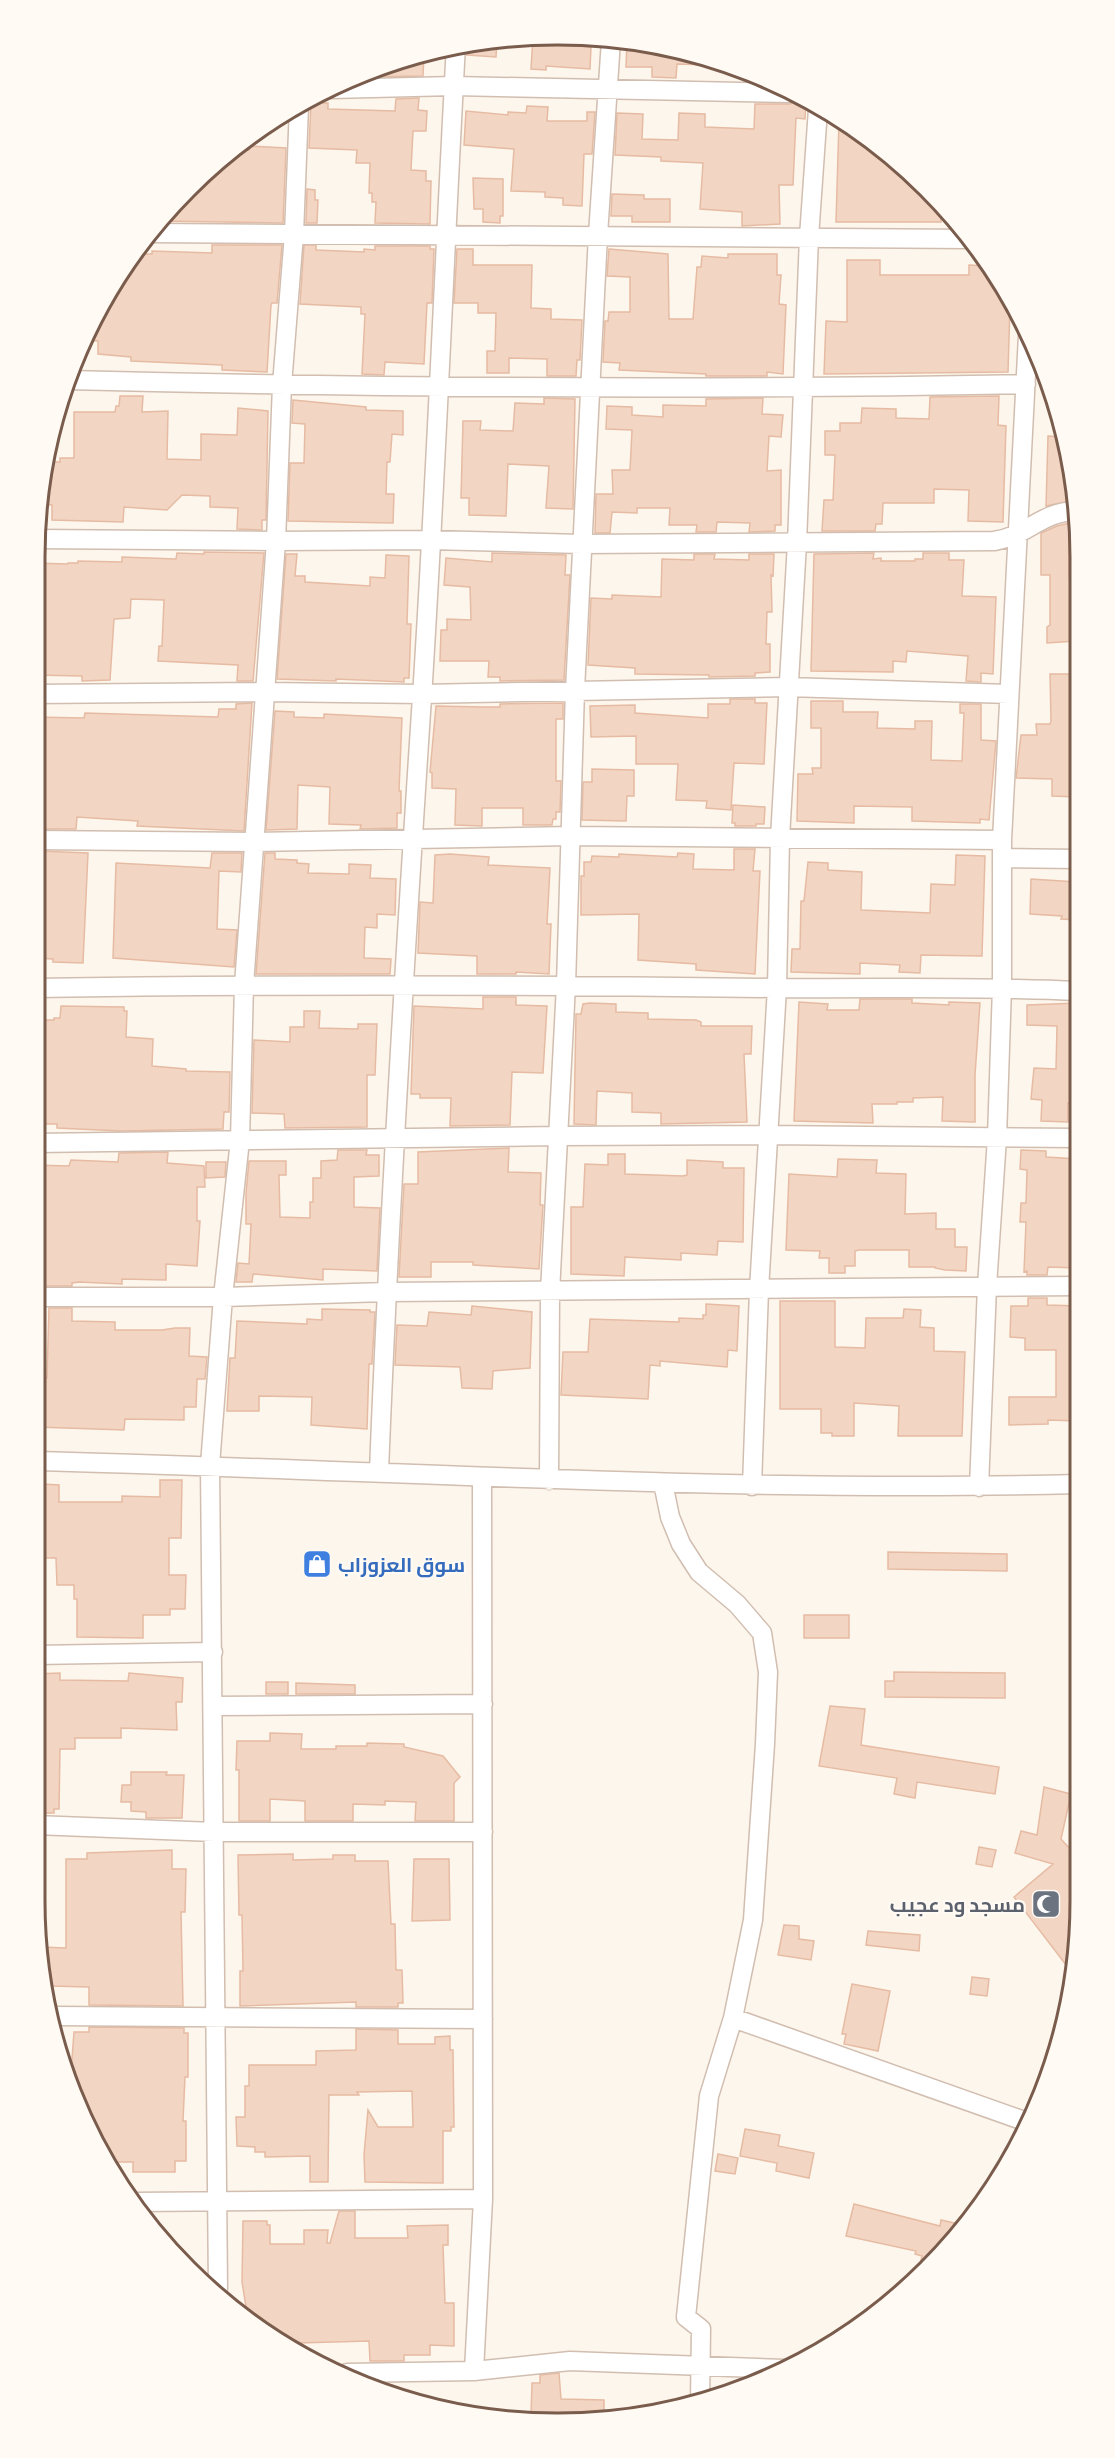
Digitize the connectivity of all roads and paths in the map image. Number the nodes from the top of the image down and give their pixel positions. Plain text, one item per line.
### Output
1 (611, 48) edge
2 (455, 56) edge
3 (454, 86) junction
4 (609, 88) junction
5 (351, 89) edge
6 (772, 93) edge
7 (299, 115) edge
8 (817, 116) edge
9 (161, 233) edge
10 (294, 234) junction
11 (445, 235) junction
12 (598, 235) junction
13 (809, 237) junction
14 (958, 239) edge
15 (1027, 353) edge
16 (77, 380) edge
17 (1026, 384) junction
18 (282, 386) junction
19 (438, 387) junction
20 (590, 388) junction
21 (804, 388) junction
22 (1068, 512) edge
23 (1018, 535) junction
24 (46, 539) edge
25 (430, 540) junction
26 (276, 541) junction
27 (797, 543) junction
28 (581, 544) junction
29 (789, 687) junction
30 (575, 690) junction
31 (265, 692) junction
32 (45, 694) edge
33 (422, 694) junction
34 (1010, 694) junction
35 (571, 836) junction
36 (780, 838) junction
37 (412, 839) junction
38 (45, 840) edge
39 (1002, 840) junction
40 (253, 842) junction
41 (1002, 858) junction
42 (1070, 858) edge
43 (244, 984) junction
44 (402, 985) junction
45 (566, 985) junction
46 (1002, 987) junction
47 (45, 988) edge
48 (777, 988) junction
49 (1070, 991) edge
50 (767, 1135) junction
51 (559, 1136) junction
52 (395, 1138) junction
53 (997, 1138) junction
54 (1070, 1138) edge
55 (240, 1140) junction
56 (45, 1143) edge
57 (1070, 1286) edge
58 (987, 1287) junction
59 (759, 1290) junction
60 (386, 1292) junction
61 (550, 1292) junction
62 (45, 1297) edge
63 (223, 1297) junction
64 (45, 1461) edge
65 (210, 1465) junction
66 (379, 1472) junction
67 (482, 1478) junction
68 (549, 1480) junction
69 (663, 1483) junction
70 (1070, 1484) edge
71 (752, 1486) junction
72 (979, 1487) junction
73 (213, 1652) junction
74 (45, 1655) edge
75 (483, 1704) junction
76 (213, 1706) junction
77 (45, 1825) edge
78 (214, 1832) junction
79 (483, 1832) junction
80 (58, 2016) edge
81 (216, 2017) junction
82 (733, 2018) junction
83 (483, 2019) junction
84 (1020, 2120) edge
85 (483, 2199) junction
86 (144, 2202) edge
87 (217, 2202) junction
88 (218, 2284) edge
89 (701, 2366) junction
90 (766, 2368) edge
91 (474, 2371) junction
92 (358, 2373) edge
93 (700, 2393) edge

1 - 4 street
2 - 3 street
3 - 4 street
3 - 5 street
3 - 11 street
4 - 6 street
4 - 12 street
7 - 10 street
8 - 13 street
9 - 10 street
10 - 11 street
10 - 18 street
11 - 12 street
11 - 19 street
12 - 13 street
12 - 20 street
13 - 14 street
13 - 21 street
15 - 17 street
16 - 18 street
17 - 21 street
17 - 23 street
18 - 19 street
18 - 26 street
19 - 20 street
19 - 25 street
20 - 21 street
20 - 28 street
21 - 27 street
22 - 23 street
23 - 27 street
23 - 34 street
24 - 26 street
25 - 26 street
25 - 28 street
25 - 33 street
26 - 31 street
27 - 28 street
27 - 29 street
28 - 30 street
29 - 30 street
29 - 34 street
29 - 36 street
30 - 33 street
30 - 35 street
31 - 32 street
31 - 33 street
31 - 40 street
33 - 37 street
34 - 39 street
35 - 36 street
35 - 37 street
35 - 45 street
36 - 39 street
36 - 48 street
37 - 40 street
37 - 44 street
38 - 40 street
39 - 41 street
40 - 43 street
41 - 42 street
41 - 46 street
43 - 44 street
43 - 47 street
43 - 55 street
44 - 45 street
44 - 52 street
45 - 48 street
45 - 51 street
46 - 48 street
46 - 49 street
46 - 53 street
48 - 50 street
50 - 51 street
50 - 53 street
50 - 59 street
51 - 52 street
51 - 61 street
52 - 55 street
52 - 60 street
53 - 54 street
53 - 58 street
55 - 56 street
55 - 63 street
57 - 58 street
58 - 59 street
58 - 72 street
59 - 61 street
59 - 71 street
60 - 61 street
60 - 63 street
60 - 66 street
61 - 68 street
62 - 63 street
63 - 65 street
64 - 65 street
65 - 66 street
65 - 73 street
66 - 67 street
67 - 68 street
67 - 75 street
68 - 69 street
69 - 71 street
69 - 82 street
70 - 72 street
71 - 72 street
73 - 74 street
73 - 76 street
75 - 76 street
75 - 79 street
76 - 78 street
77 - 78 street
78 - 79 street
78 - 81 street
79 - 83 street
80 - 81 street
81 - 83 street
81 - 87 street
82 - 84 street
82 - 89 street
83 - 85 street
85 - 87 street
85 - 91 street
86 - 87 street
87 - 88 street
89 - 90 street
89 - 91 street
89 - 93 street
91 - 92 street

